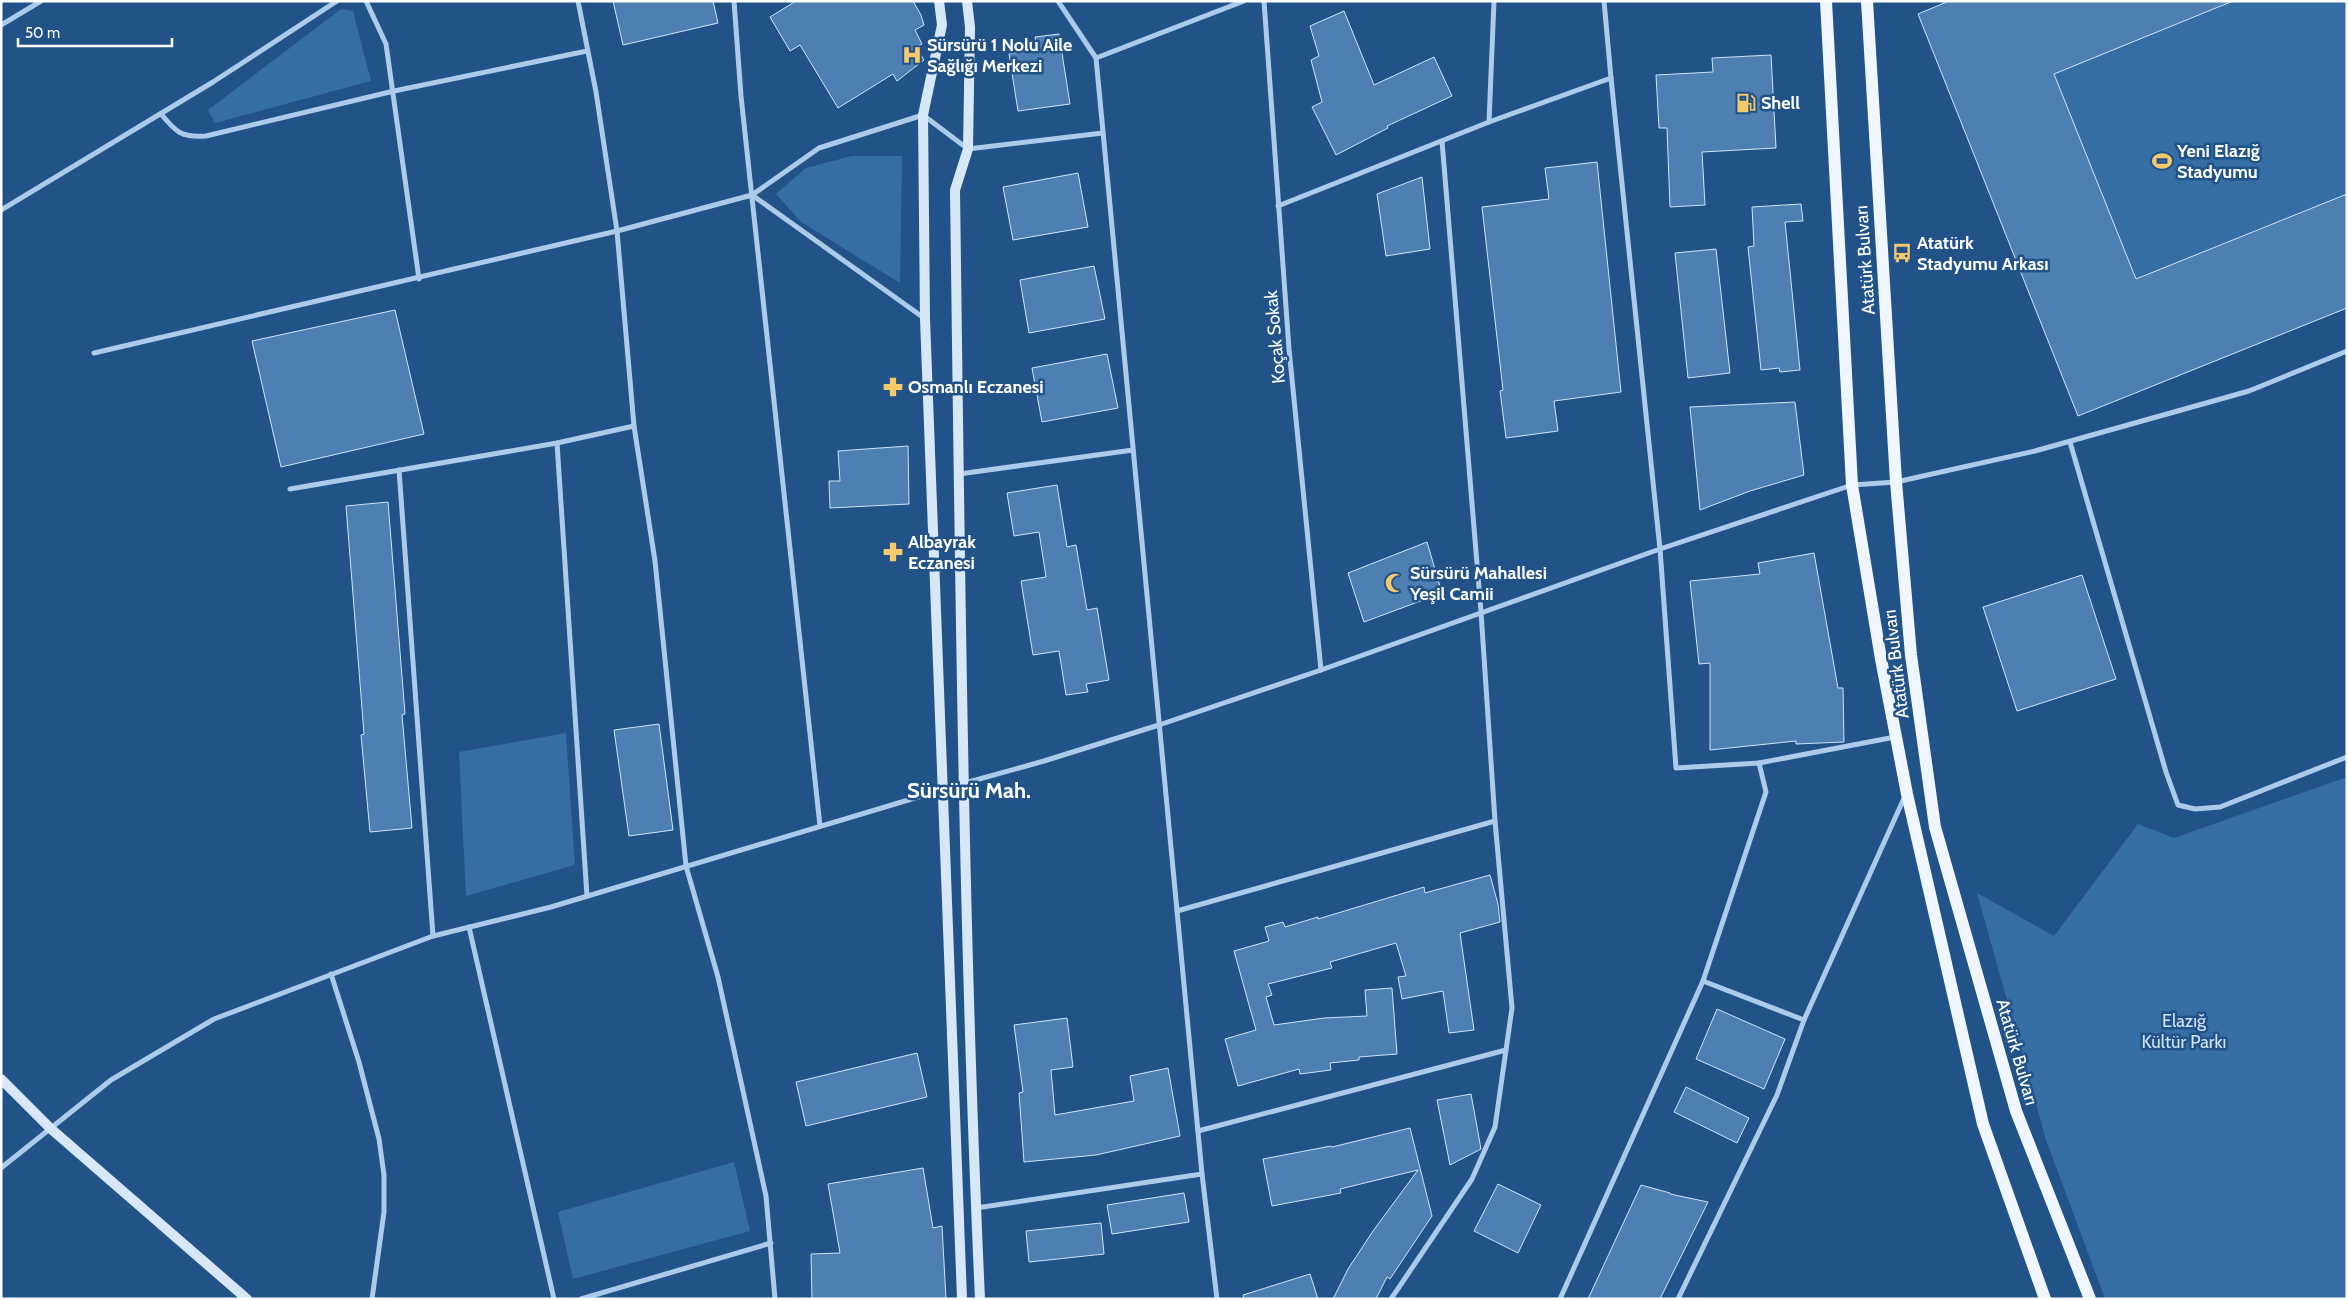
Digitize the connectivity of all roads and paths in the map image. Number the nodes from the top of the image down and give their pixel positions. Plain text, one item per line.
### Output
1 (41, 1) edge
2 (337, 1) edge
3 (366, 1) edge
4 (578, 1) edge
5 (734, 1) edge
6 (940, 1) edge
7 (967, 1) edge
8 (1058, 1) edge
9 (1244, 1) edge
10 (1264, 1) edge
11 (1494, 1) edge
12 (1604, 1) edge
13 (1826, 1) edge
14 (1867, 1) edge
15 (1, 25) edge
16 (587, 51) junction
17 (1096, 58) junction
18 (1610, 78) junction
19 (394, 91) junction
20 (161, 114) junction
21 (924, 115) junction
22 (1489, 122) junction
23 (1103, 133) junction
24 (1442, 140) junction
25 (968, 149) junction
26 (752, 195) junction
27 (1278, 206) junction
28 (1, 210) edge
29 (617, 232) junction
30 (419, 279) junction
31 (925, 319) junction
32 (2347, 352) edge
33 (94, 353) dead end
34 (634, 426) junction
35 (2070, 442) junction
36 (557, 443) junction
37 (1133, 450) junction
38 (399, 470) junction
39 (959, 474) junction
40 (1896, 482) junction
41 (1852, 486) junction
42 (290, 489) dead end
43 (1660, 549) junction
44 (1481, 612) junction
45 (1321, 670) junction
46 (1159, 725) junction
47 (1894, 737) junction
48 (2347, 757) edge
49 (1759, 763) junction
50 (965, 783) junction
51 (943, 790) junction
52 (1907, 794) junction
53 (1495, 821) junction
54 (820, 826) junction
55 (686, 866) junction
56 (587, 896) junction
57 (1177, 912) junction
58 (469, 927) junction
59 (433, 936) junction
60 (331, 974) junction
61 (1702, 981) junction
62 (1804, 1020) junction
63 (1506, 1050) junction
64 (1, 1079) edge
65 (50, 1128) junction
66 (1198, 1131) junction
67 (1, 1168) edge
68 (1202, 1174) junction
69 (976, 1208) junction
70 (771, 1243) junction
71 (246, 1299) edge
72 (372, 1299) edge
73 (554, 1299) edge
74 (580, 1299) edge
75 (775, 1299) edge
76 (962, 1299) edge
77 (980, 1299) edge
78 (1217, 1299) edge
79 (1390, 1299) edge
80 (1560, 1299) edge
81 (1678, 1299) edge
82 (2045, 1299) edge
83 (2090, 1299) edge

1 - 15 street
2 - 20 street
3 - 19 street
4 - 16 street
5 - 26 street
6 - 21 main road
7 - 25 main road
8 - 17 street
9 - 17 street
10 - 27 street, Koçak Sokak
11 - 22 street
12 - 18 street
13 - 41 main road, Atatürk Bulvarı
14 - 40 main road, Atatürk Bulvarı
16 - 19 street
16 - 29 street
17 - 23 street
18 - 22 street
18 - 43 street
19 - 20 street
19 - 30 street
20 - 28 street
21 - 25 street
21 - 26 street
21 - 31 main road
22 - 24 street
23 - 25 street
23 - 37 street
24 - 27 street
24 - 44 street
25 - 39 main road
26 - 29 street
26 - 31 street
26 - 54 street
27 - 45 street, Koçak Sokak
29 - 30 street
29 - 34 street
30 - 33 street
31 - 51 main road
32 - 35 street
34 - 36 street
34 - 55 street
35 - 40 street
35 - 48 street
36 - 38 street
36 - 56 street
37 - 39 street
37 - 46 street
38 - 42 street
38 - 59 street
39 - 50 main road
40 - 41 street
40 - 83 main road, Atatürk Bulvarı
41 - 43 street
41 - 47 main road, Atatürk Bulvarı
43 - 44 street
43 - 49 street
44 - 45 street
44 - 53 street
45 - 46 street
46 - 50 street
46 - 57 street
47 - 49 street
47 - 52 main road, Atatürk Bulvarı
49 - 61 street
50 - 51 street
50 - 69 main road
51 - 54 street
51 - 76 main road
52 - 62 street
52 - 82 main road, Atatürk Bulvarı
53 - 57 street
53 - 63 street
54 - 55 street
55 - 56 street
55 - 70 street
56 - 58 street
57 - 66 street
58 - 59 street
58 - 73 street
59 - 60 street
60 - 65 street
60 - 72 street
61 - 62 street
61 - 80 street
62 - 81 street
63 - 66 street
63 - 79 street
64 - 65 main road
65 - 67 street
65 - 71 main road
66 - 68 street
68 - 69 street
68 - 78 street
69 - 77 main road
70 - 74 street
70 - 75 street

